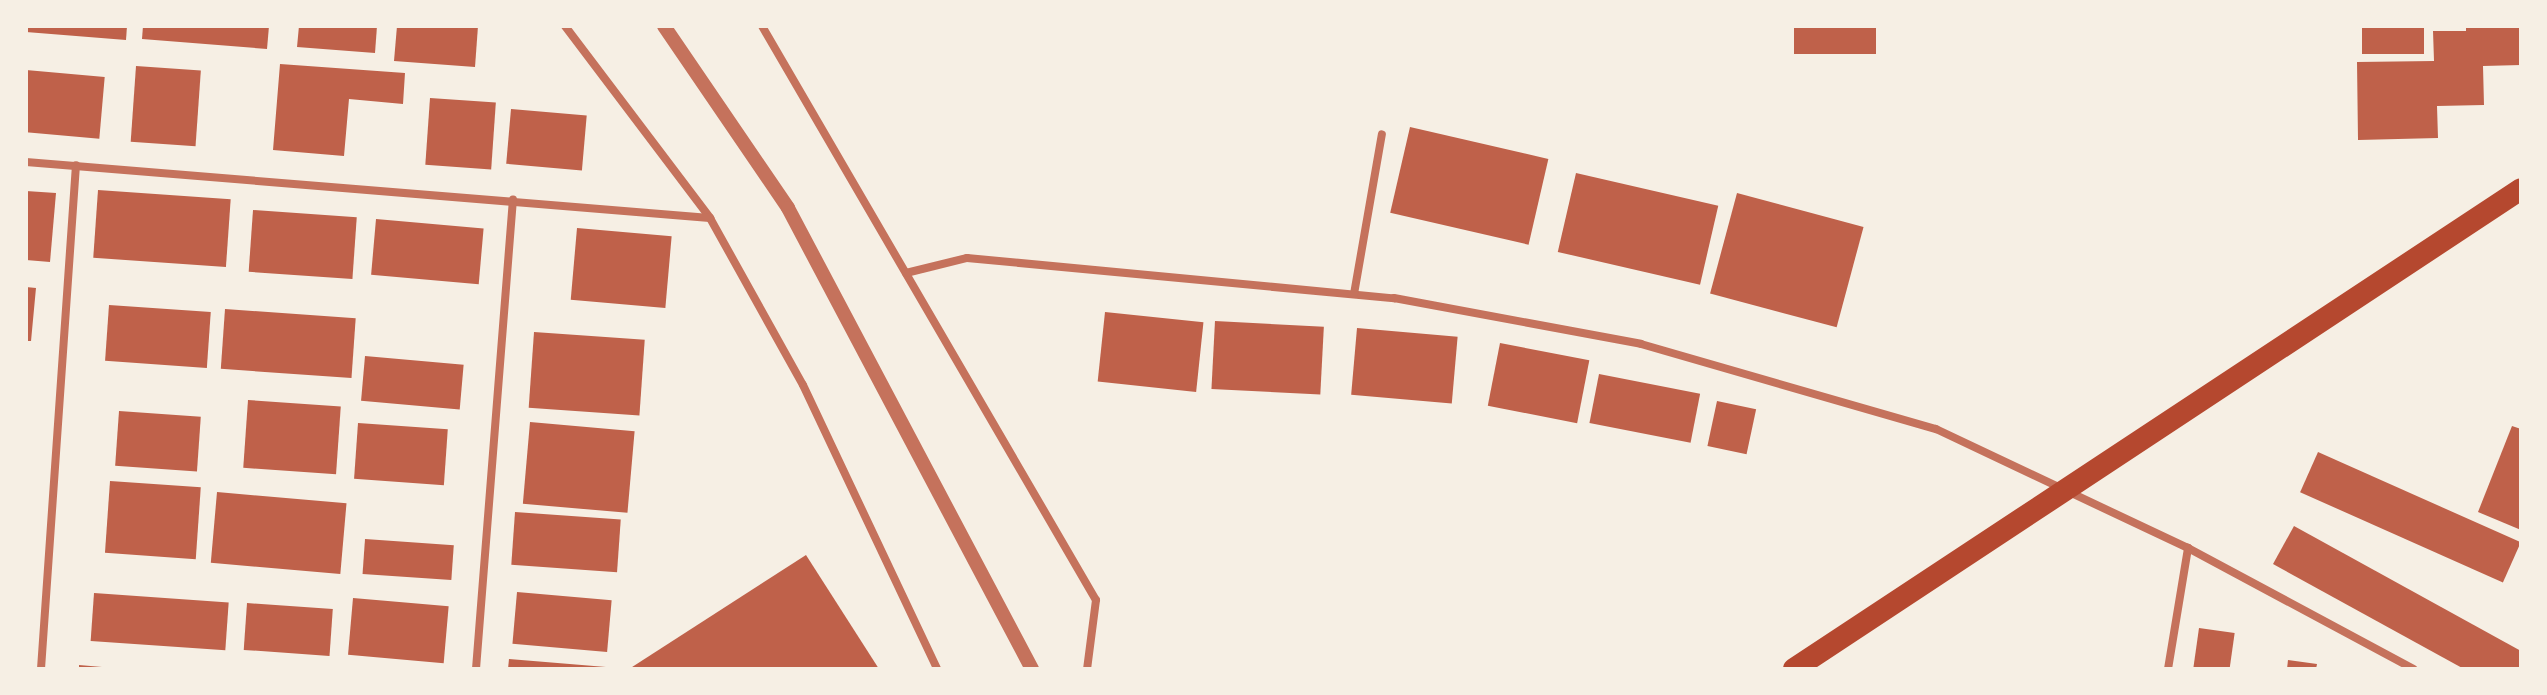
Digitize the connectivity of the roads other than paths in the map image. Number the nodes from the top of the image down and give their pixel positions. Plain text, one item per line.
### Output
1 (565, 26) edge
2 (664, 26) edge
3 (762, 26) edge
4 (1382, 134) dead end
5 (26, 162) edge
6 (76, 165) junction
7 (2521, 189) edge
8 (513, 199) junction
9 (710, 218) junction
10 (906, 273) junction
11 (1354, 294) junction
12 (2064, 492) junction
13 (2188, 548) junction
14 (41, 669) edge
15 (476, 669) edge
16 (937, 669) edge
17 (1032, 669) edge
18 (1087, 669) edge
19 (1794, 669) edge
20 (2168, 669) edge
21 (2414, 669) edge

1 - 9 street
2 - 17 street
3 - 10 street
4 - 11 street
5 - 6 street
6 - 8 street
6 - 14 street
7 - 12 highway
8 - 9 street
8 - 15 street
9 - 16 street
10 - 11 street
10 - 18 street
11 - 12 street
12 - 13 street
12 - 19 highway
13 - 20 street
13 - 21 street

